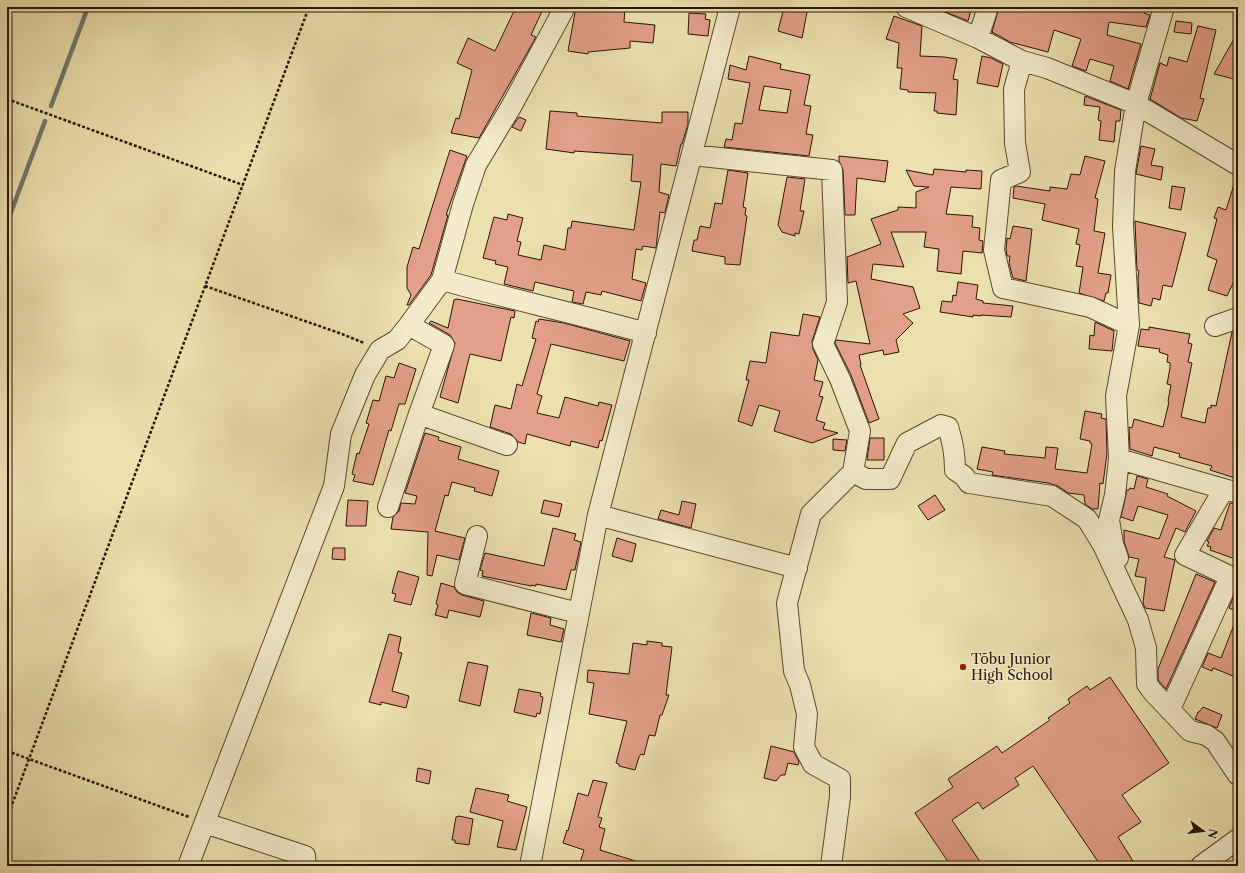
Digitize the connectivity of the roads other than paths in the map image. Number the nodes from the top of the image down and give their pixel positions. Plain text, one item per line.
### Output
1 (565, 7) edge
2 (730, 7) edge
3 (906, 7) edge
4 (988, 7) edge
5 (1164, 7) edge
6 (978, 38) junction
7 (1022, 61) junction
8 (1136, 104) junction
9 (692, 155) junction
10 (1238, 165) edge
11 (442, 280) junction
12 (1238, 318) edge
13 (409, 325) junction
14 (1129, 325) junction
15 (1215, 326) dead end
16 (646, 333) junction
17 (419, 414) junction
18 (507, 445) dead end
19 (1119, 459) junction
20 (853, 472) junction
21 (1231, 491) edge
22 (388, 507) dead end
23 (598, 515) junction
24 (477, 536) dead end
25 (797, 568) junction
26 (1234, 579) edge
27 (1123, 589) junction
28 (578, 613) junction
29 (1170, 710) junction
30 (1238, 775) edge
31 (205, 823) junction
32 (1238, 839) edge
33 (188, 866) edge
34 (306, 866) edge
35 (530, 866) edge
36 (831, 866) edge
37 (1201, 866) edge

1 - 11 street
2 - 9 street
3 - 6 street
4 - 6 street
5 - 8 street
6 - 7 street
7 - 8 street
7 - 14 street
8 - 10 street
8 - 14 street
9 - 16 street
9 - 20 street
11 - 13 street
11 - 16 street
12 - 15 street
13 - 17 street
13 - 31 street
14 - 19 street
16 - 23 street
17 - 18 street
17 - 22 street
19 - 21 street
19 - 27 street
20 - 25 street
20 - 27 street
21 - 26 street
23 - 25 street
23 - 28 street
24 - 28 street
25 - 36 street
26 - 29 street
27 - 29 street
28 - 35 street
29 - 30 street
31 - 33 street
31 - 34 street
32 - 37 street

